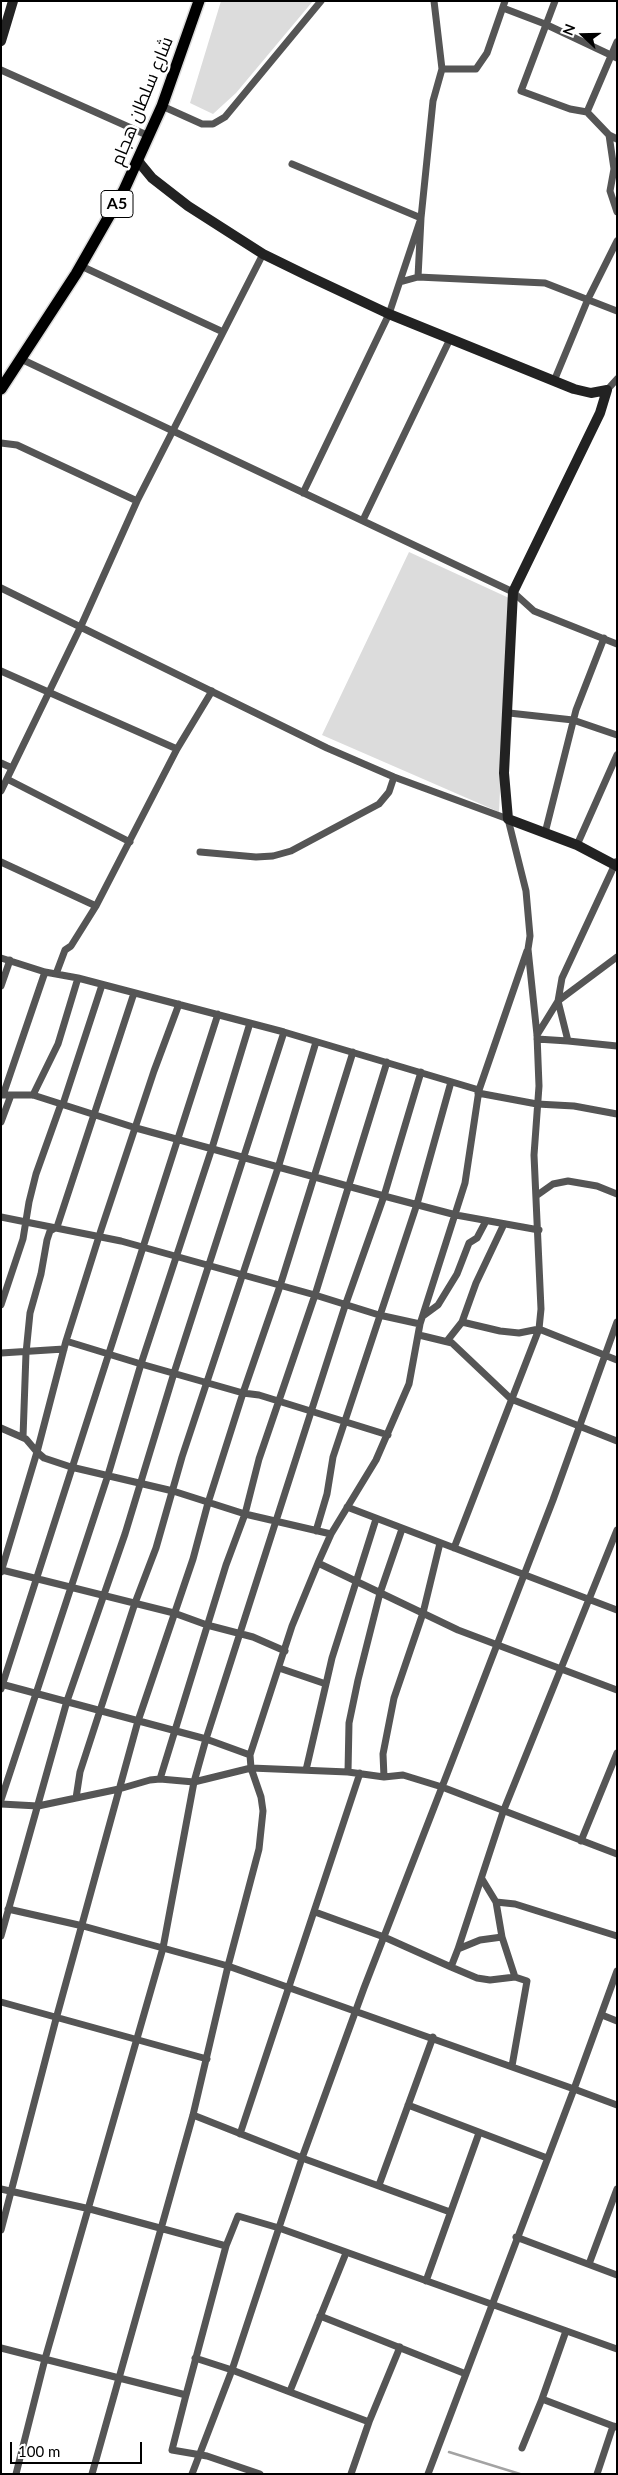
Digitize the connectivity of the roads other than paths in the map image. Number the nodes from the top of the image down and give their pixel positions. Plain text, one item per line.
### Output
1 (14, 1) edge
2 (199, 1) edge
3 (321, 1) edge
4 (434, 1) edge
5 (554, 1) edge
6 (504, 5) edge
7 (545, 24) junction
8 (1, 41) edge
9 (617, 42) edge
10 (614, 57) edge
11 (442, 69) junction
12 (1, 70) edge
13 (162, 106) junction
14 (587, 112) junction
15 (609, 135) junction
16 (149, 136) junction
17 (617, 139) edge
18 (138, 161) junction
19 (292, 164) dead end
20 (617, 212) edge
21 (421, 218) junction
22 (617, 242) edge
23 (263, 254) junction
24 (81, 266) junction
25 (418, 277) junction
26 (400, 282) junction
27 (588, 299) junction
28 (617, 312) edge
29 (389, 314) junction
30 (223, 332) junction
31 (450, 339) junction
32 (21, 359) junction
33 (554, 381) junction
34 (616, 381) edge
35 (1, 389) edge
36 (607, 390) junction
37 (174, 430) junction
38 (1, 444) edge
39 (304, 493) junction
40 (137, 501) junction
41 (363, 520) junction
42 (1, 588) edge
43 (513, 592) junction
44 (81, 626) junction
45 (604, 638) junction
46 (617, 644) edge
47 (1, 671) edge
48 (48, 691) junction
49 (212, 691) junction
50 (508, 713) junction
51 (573, 720) junction
52 (617, 734) edge
53 (177, 749) junction
54 (617, 755) edge
55 (1, 763) edge
56 (12, 768) junction
57 (394, 777) junction
58 (7, 779) junction
59 (1, 791) edge
60 (508, 819) junction
61 (545, 833) junction
62 (130, 842) junction
63 (577, 845) junction
64 (200, 852) dead end
65 (1, 862) edge
66 (616, 864) edge
67 (96, 906) junction
68 (528, 949) junction
69 (617, 957) edge
70 (1, 958) edge
71 (10, 960) junction
72 (45, 972) junction
73 (56, 974) junction
74 (78, 978) junction
75 (102, 985) junction
76 (1, 986) edge
77 (134, 993) junction
78 (558, 1001) junction
79 (179, 1004) junction
80 (218, 1014) junction
81 (250, 1023) junction
82 (284, 1032) junction
83 (537, 1037) junction
84 (568, 1041) junction
85 (316, 1042) junction
86 (617, 1046) edge
87 (352, 1052) junction
88 (387, 1062) junction
89 (421, 1072) junction
90 (451, 1082) junction
91 (478, 1092) junction
92 (2, 1095) edge
93 (11, 1095) junction
94 (33, 1095) junction
95 (62, 1104) junction
96 (537, 1104) junction
97 (93, 1114) junction
98 (617, 1114) edge
99 (1, 1122) edge
100 (136, 1128) junction
101 (179, 1139) junction
102 (212, 1148) junction
103 (245, 1158) junction
104 (278, 1168) junction
105 (315, 1177) junction
106 (348, 1186) junction
107 (617, 1194) edge
108 (384, 1196) junction
109 (536, 1196) junction
110 (417, 1204) junction
111 (456, 1215) junction
112 (1, 1217) edge
113 (27, 1221) junction
114 (486, 1222) junction
115 (504, 1224) junction
116 (57, 1227) junction
117 (539, 1230) junction
118 (98, 1237) junction
119 (143, 1247) junction
120 (176, 1257) junction
121 (208, 1266) junction
122 (242, 1276) junction
123 (280, 1286) junction
124 (315, 1295) junction
125 (1, 1305) edge
126 (345, 1306) junction
127 (379, 1315) junction
128 (422, 1320) junction
129 (462, 1322) junction
130 (617, 1322) edge
131 (539, 1329) junction
132 (419, 1335) junction
133 (66, 1341) junction
134 (448, 1341) junction
135 (64, 1349) junction
136 (1, 1353) edge
137 (26, 1353) junction
138 (110, 1354) junction
139 (604, 1355) junction
140 (617, 1360) edge
141 (140, 1364) junction
142 (174, 1373) junction
143 (208, 1382) junction
144 (243, 1393) junction
145 (511, 1399) junction
146 (279, 1402) junction
147 (312, 1412) junction
148 (345, 1421) junction
149 (578, 1426) junction
150 (1, 1428) edge
151 (388, 1434) junction
152 (23, 1438) junction
153 (617, 1441) edge
154 (37, 1452) junction
155 (71, 1467) junction
156 (108, 1475) junction
157 (139, 1483) junction
158 (173, 1491) junction
159 (208, 1503) junction
160 (348, 1507) junction
161 (245, 1514) junction
162 (376, 1519) junction
163 (278, 1522) junction
164 (402, 1529) junction
165 (617, 1530) edge
166 (316, 1531) junction
167 (331, 1534) junction
168 (440, 1543) junction
169 (454, 1548) junction
170 (318, 1562) junction
171 (2, 1571) edge
172 (524, 1574) junction
173 (36, 1577) junction
174 (356, 1580) junction
175 (70, 1587) junction
176 (380, 1593) junction
177 (103, 1595) junction
178 (590, 1598) junction
179 (135, 1603) junction
180 (617, 1610) edge
181 (174, 1613) junction
182 (423, 1613) junction
183 (207, 1625) junction
184 (239, 1634) junction
185 (496, 1645) junction
186 (284, 1651) junction
187 (279, 1668) junction
188 (561, 1668) junction
189 (326, 1684) junction
190 (2, 1686) edge
191 (617, 1690) edge
192 (34, 1693) junction
193 (67, 1701) junction
194 (100, 1711) junction
195 (138, 1721) junction
196 (173, 1732) junction
197 (206, 1739) junction
198 (617, 1753) edge
199 (250, 1755) junction
200 (251, 1768) junction
201 (306, 1770) junction
202 (348, 1772) junction
203 (360, 1773) junction
204 (384, 1776) junction
205 (160, 1779) junction
206 (194, 1782) junction
207 (442, 1787) junction
208 (120, 1789) junction
209 (76, 1798) junction
210 (1, 1800) edge
211 (1, 1804) edge
212 (38, 1806) junction
213 (503, 1812) junction
214 (580, 1840) junction
215 (617, 1854) edge
216 (482, 1879) junction
217 (496, 1902) junction
218 (8, 1909) junction
219 (315, 1912) junction
220 (83, 1926) junction
221 (1, 1936) edge
222 (617, 1936) edge
223 (384, 1937) junction
224 (502, 1937) junction
225 (163, 1948) junction
226 (458, 1949) junction
227 (228, 1966) junction
228 (450, 1967) junction
229 (617, 1971) edge
230 (515, 1977) junction
231 (289, 1989) junction
232 (1, 2002) edge
233 (356, 2011) junction
234 (602, 2015) junction
235 (56, 2018) junction
236 (617, 2021) edge
237 (432, 2038) junction
238 (137, 2040) junction
239 (207, 2059) junction
240 (512, 2066) junction
241 (574, 2089) junction
242 (408, 2104) junction
243 (617, 2105) edge
244 (193, 2116) junction
245 (479, 2133) junction
246 (240, 2134) junction
247 (302, 2158) junction
248 (547, 2158) junction
249 (378, 2185) junction
250 (1, 2189) edge
251 (617, 2189) edge
252 (12, 2192) junction
253 (90, 2209) junction
254 (450, 2212) junction
255 (279, 2228) junction
256 (1, 2230) edge
257 (161, 2230) junction
258 (516, 2237) junction
259 (226, 2246) junction
260 (346, 2253) junction
261 (589, 2264) junction
262 (617, 2275) edge
263 (426, 2281) junction
264 (492, 2305) junction
265 (320, 2316) junction
266 (566, 2331) junction
267 (400, 2347) junction
268 (1, 2348) edge
269 (617, 2349) edge
270 (195, 2358) junction
271 (45, 2359) junction
272 (232, 2370) junction
273 (466, 2374) junction
274 (121, 2378) junction
275 (290, 2392) junction
276 (186, 2395) junction
277 (542, 2399) junction
278 (369, 2422) junction
279 (615, 2427) edge
280 (522, 2448) dead end
281 (200, 2454) junction
282 (16, 2474) edge
283 (92, 2474) edge
284 (192, 2474) edge
285 (260, 2474) edge
286 (351, 2474) edge
287 (428, 2474) edge
288 (597, 2474) edge

1 - 8 main road
2 - 13 highway, شارع سلطان هجام / A5
3 - 13 street
4 - 11 street
5 - 7 street
6 - 7 street
6 - 11 street
7 - 10 street
7 - 14 street
9 - 10 street
10 - 14 street
11 - 21 street
12 - 16 street
13 - 16 highway, شارع سلطان هجام / A5
14 - 15 street
15 - 17 street
15 - 20 street
16 - 18 highway, شارع سلطان هجام / A5
18 - 23 main road
18 - 24 highway, شارع سلطان هجام / A5
19 - 21 street
21 - 25 street
21 - 26 street
22 - 27 street
23 - 29 main road
23 - 30 street
24 - 30 street
24 - 32 highway, شارع سلطان هجام / A5
25 - 26 street
25 - 27 street
26 - 29 street
27 - 28 street
27 - 33 street
29 - 31 main road
29 - 39 street
30 - 37 street
31 - 33 main road
31 - 41 street
32 - 35 highway, شارع سلطان هجام / A5
32 - 37 street
33 - 36 main road
34 - 36 street
36 - 43 main road
37 - 39 street
37 - 40 street
38 - 40 street
39 - 41 street
40 - 44 street
41 - 43 street
42 - 44 street
43 - 45 street
43 - 50 main road
44 - 48 street
44 - 49 street
45 - 46 street
45 - 51 street
47 - 48 street
48 - 53 street
48 - 56 street
49 - 53 street
49 - 57 street
50 - 51 street
50 - 60 main road
51 - 52 street
51 - 61 street
53 - 62 street
54 - 63 street
55 - 56 street
56 - 58 street
57 - 60 street
57 - 64 street
58 - 59 street
58 - 62 street
60 - 61 main road
60 - 68 street
61 - 63 main road
62 - 67 street
63 - 66 main road
65 - 67 street
66 - 78 street
67 - 73 street
68 - 83 street
68 - 91 street
69 - 78 street
70 - 71 street
71 - 72 street
71 - 76 street
72 - 73 street
72 - 92 street
73 - 74 street
74 - 75 street
74 - 94 street
75 - 77 street
75 - 95 street
77 - 79 street
77 - 97 street
78 - 83 street
78 - 84 street
79 - 80 street
79 - 100 street
80 - 81 street
80 - 101 street
81 - 82 street
81 - 102 street
82 - 85 street
82 - 103 street
83 - 84 street
83 - 96 street
84 - 86 street
85 - 87 street
85 - 104 street
87 - 88 street
87 - 105 street
88 - 89 street
88 - 106 street
89 - 90 street
89 - 108 street
90 - 91 street
90 - 110 street
91 - 96 street
91 - 111 street
92 - 93 street
93 - 94 street
93 - 99 street
94 - 95 street
95 - 97 street
95 - 113 street
96 - 98 street
96 - 109 street
97 - 100 street
97 - 116 street
100 - 101 street
100 - 118 street
101 - 102 street
101 - 119 street
102 - 103 street
102 - 120 street
103 - 104 street
103 - 121 street
104 - 105 street
104 - 122 street
105 - 106 street
105 - 123 street
106 - 108 street
106 - 124 street
107 - 109 street
108 - 110 street
108 - 126 street
109 - 117 street
110 - 111 street
110 - 127 street
111 - 114 street
111 - 128 street
112 - 113 street
113 - 116 street
113 - 125 street
114 - 115 street
114 - 128 street
115 - 117 street
115 - 129 street
116 - 118 street
116 - 137 street
117 - 131 street
118 - 119 street
118 - 133 street
119 - 120 street
119 - 138 street
120 - 121 street
120 - 141 street
121 - 122 street
121 - 142 street
122 - 123 street
122 - 143 street
123 - 124 street
123 - 144 street
124 - 126 street
124 - 146 street
126 - 127 street
126 - 147 street
127 - 128 street
127 - 148 street
128 - 132 street
129 - 131 street
129 - 134 street
130 - 139 street
131 - 139 street
131 - 145 street
132 - 134 street
132 - 151 street
133 - 135 street
133 - 138 street
134 - 145 street
135 - 137 street
135 - 154 street
136 - 137 street
137 - 152 street
138 - 141 street
138 - 155 street
139 - 140 street
139 - 149 street
141 - 142 street
141 - 156 street
142 - 143 street
142 - 157 street
143 - 144 street
143 - 158 street
144 - 146 street
144 - 159 street
145 - 149 street
145 - 169 street
146 - 147 street
146 - 161 street
147 - 148 street
147 - 163 street
148 - 151 street
148 - 166 street
149 - 153 street
149 - 172 street
150 - 152 street
151 - 160 street
152 - 154 street
154 - 155 street
154 - 171 street
155 - 156 street
155 - 173 street
156 - 157 street
156 - 175 street
157 - 158 street
157 - 177 street
158 - 159 street
158 - 179 street
159 - 161 street
159 - 181 street
160 - 162 street
160 - 167 street
161 - 163 street
161 - 183 street
162 - 164 street
162 - 174 street
163 - 166 street
163 - 184 street
164 - 168 street
164 - 176 street
165 - 178 street
166 - 167 street
167 - 170 street
168 - 169 street
168 - 182 street
169 - 172 street
170 - 174 street
170 - 186 street
171 - 173 street
172 - 178 street
172 - 185 street
173 - 175 street
173 - 190 street
174 - 176 street
174 - 189 street
175 - 177 street
175 - 192 street
176 - 182 street
176 - 202 street
177 - 179 street
177 - 193 street
178 - 180 street
178 - 188 street
179 - 181 street
179 - 194 street
181 - 183 street
181 - 195 street
182 - 185 street
182 - 204 street
183 - 184 street
183 - 196 street
184 - 186 street
184 - 197 street
185 - 188 street
185 - 207 street
186 - 187 street
187 - 189 street
187 - 199 street
188 - 191 street
188 - 213 street
189 - 201 street
190 - 192 street
192 - 193 street
192 - 210 street
193 - 194 street
193 - 212 street
194 - 195 street
194 - 209 street
195 - 196 street
195 - 208 street
196 - 197 street
196 - 205 street
197 - 199 street
197 - 206 street
198 - 214 street
199 - 200 street
200 - 201 street
200 - 206 street
200 - 227 street
201 - 202 street
202 - 203 street
203 - 204 street
203 - 219 street
204 - 207 street
205 - 206 street
205 - 208 street
206 - 225 street
207 - 213 street
207 - 223 street
208 - 209 street
208 - 220 street
209 - 212 street
211 - 212 street
212 - 218 street
213 - 214 street
213 - 216 street
214 - 215 street
216 - 217 street
216 - 226 street
217 - 222 street
217 - 224 street
218 - 220 street
218 - 221 street
219 - 223 street
219 - 231 street
220 - 225 street
220 - 235 street
223 - 228 street
223 - 233 street
224 - 226 street
224 - 230 street
225 - 227 street
225 - 238 street
226 - 228 street
227 - 231 street
227 - 239 street
228 - 230 street
229 - 234 street
230 - 240 street
231 - 233 street
231 - 246 street
232 - 235 street
233 - 237 street
233 - 247 street
234 - 236 street
234 - 241 street
235 - 238 street
235 - 252 street
237 - 240 street
237 - 242 street
238 - 239 street
238 - 253 street
239 - 244 street
240 - 241 street
241 - 243 street
241 - 248 street
242 - 245 street
242 - 249 street
244 - 246 street
244 - 257 street
245 - 248 street
245 - 254 street
246 - 247 street
247 - 249 street
247 - 255 street
248 - 258 street
249 - 254 street
250 - 252 street
251 - 261 street
252 - 253 street
252 - 256 street
253 - 257 street
253 - 271 street
254 - 263 street
255 - 259 street
255 - 260 street
255 - 272 street
257 - 259 street
257 - 274 street
258 - 261 street
258 - 264 street
259 - 270 street
260 - 263 street
260 - 265 street
261 - 262 street
263 - 264 street
264 - 266 street
264 - 273 street
265 - 267 street
265 - 275 street
266 - 269 street
266 - 277 street
267 - 273 street
267 - 278 street
268 - 271 street
270 - 272 street
270 - 276 street
271 - 274 street
271 - 282 street
272 - 275 street
272 - 281 street
273 - 287 street
274 - 276 street
274 - 283 street
275 - 278 street
276 - 281 street
277 - 279 street
277 - 280 street
278 - 286 street
279 - 288 street
281 - 284 street
281 - 285 street

